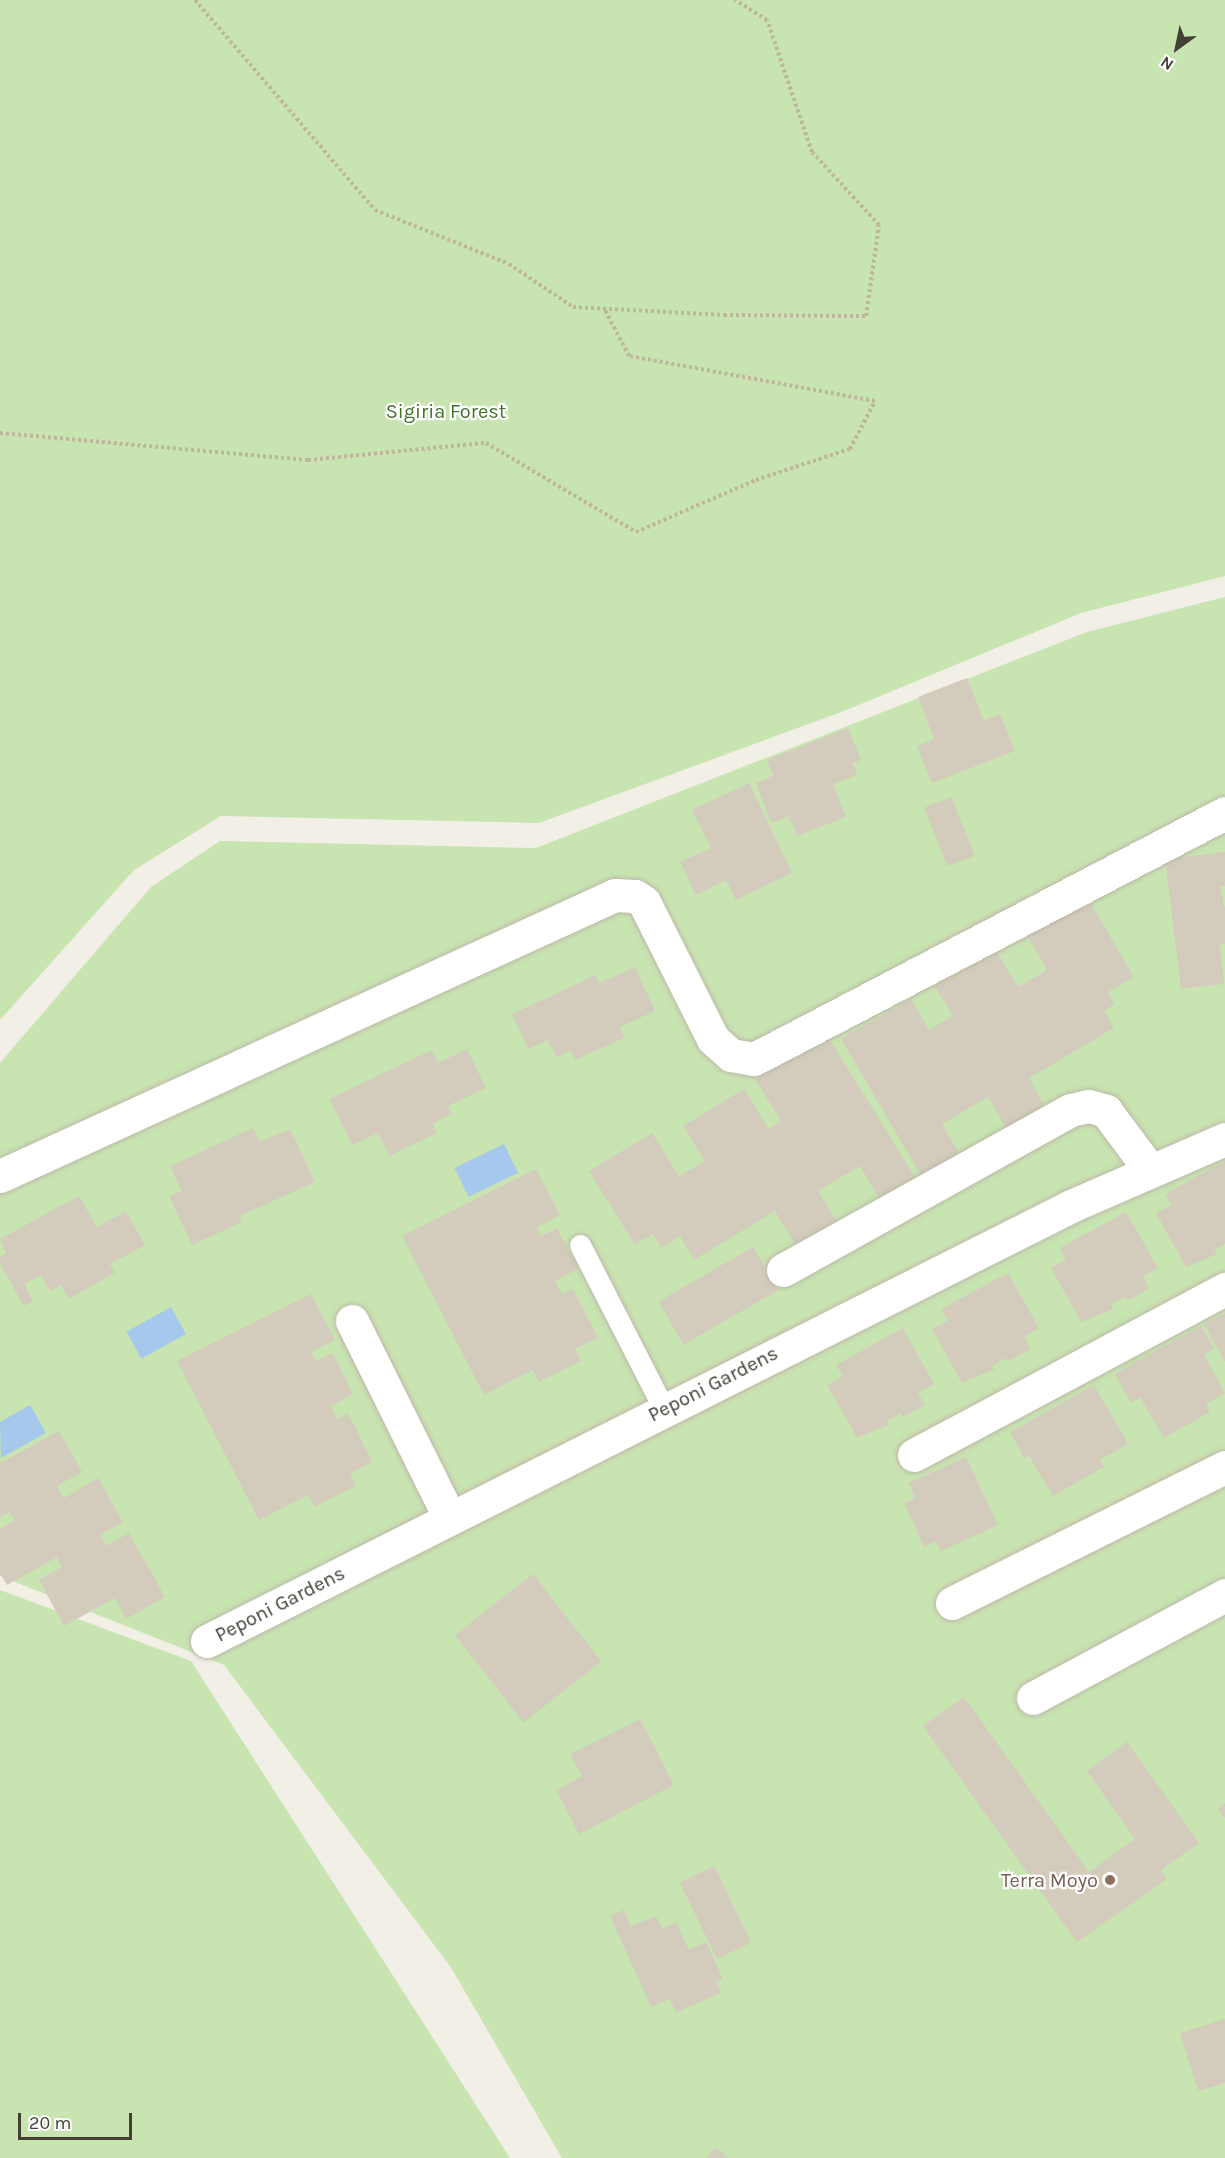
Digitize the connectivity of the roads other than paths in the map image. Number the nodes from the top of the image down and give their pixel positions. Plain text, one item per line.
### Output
1 (1225, 813) edge
2 (1225, 1139) edge
3 (1150, 1170) junction
4 (0, 1176) edge
5 (580, 1245) dead end
6 (783, 1270) dead end
7 (1225, 1289) edge
8 (352, 1321) dead end
9 (664, 1409) junction
10 (914, 1455) dead end
11 (1225, 1467) edge
12 (450, 1518) junction
13 (1225, 1594) edge
14 (952, 1603) dead end
15 (207, 1641) dead end
16 (1033, 1698) dead end

1 - 4 street
2 - 3 street, Peponi Gardens
3 - 6 street
3 - 9 street, Peponi Gardens
5 - 9 lane
7 - 10 street
8 - 12 street
9 - 12 street, Peponi Gardens
11 - 14 street
12 - 15 street, Peponi Gardens
13 - 16 street

